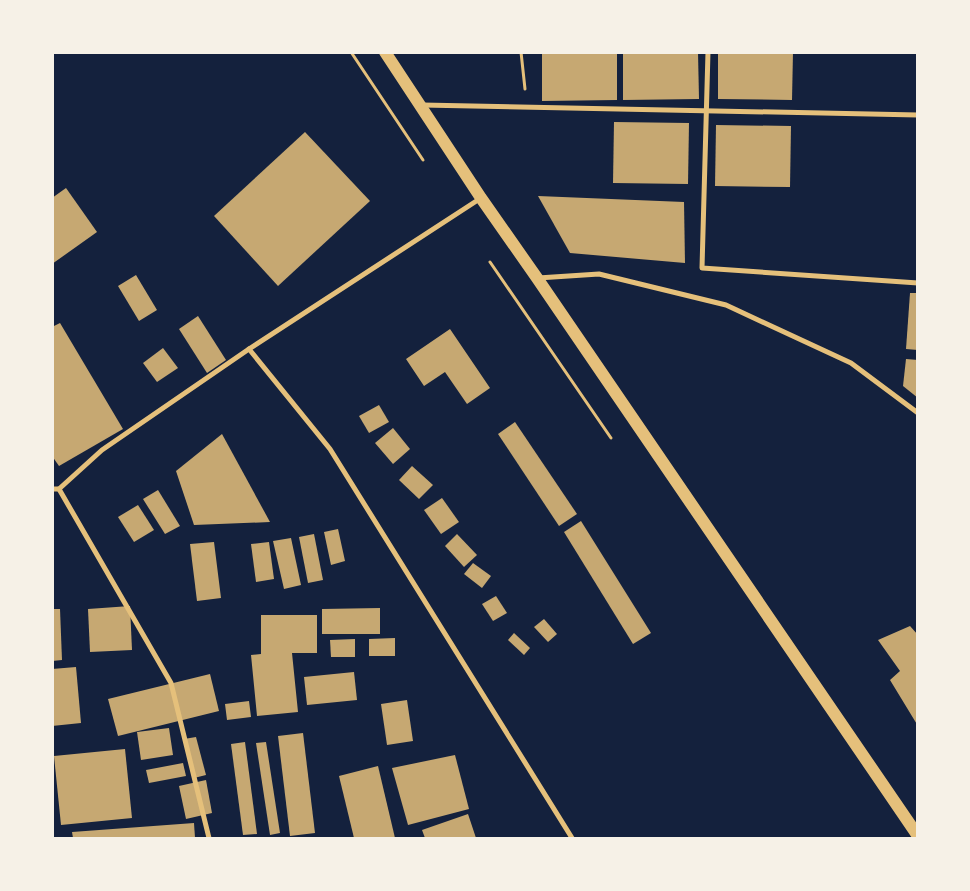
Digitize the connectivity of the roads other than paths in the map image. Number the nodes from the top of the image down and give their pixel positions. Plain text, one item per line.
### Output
1 (385, 52) edge
2 (708, 52) edge
3 (419, 104) junction
4 (705, 110) junction
5 (918, 115) edge
6 (481, 198) junction
7 (537, 278) junction
8 (918, 283) edge
9 (249, 349) junction
10 (918, 413) edge
11 (52, 489) edge
12 (59, 489) junction
13 (918, 836) edge
14 (209, 838) edge
15 (572, 838) edge

1 - 3 main road
2 - 4 street
3 - 4 street
3 - 6 main road
4 - 5 street
4 - 8 street
6 - 7 main road
6 - 9 street
7 - 10 street
7 - 13 main road
9 - 12 street
9 - 15 street
11 - 12 street
12 - 14 street

